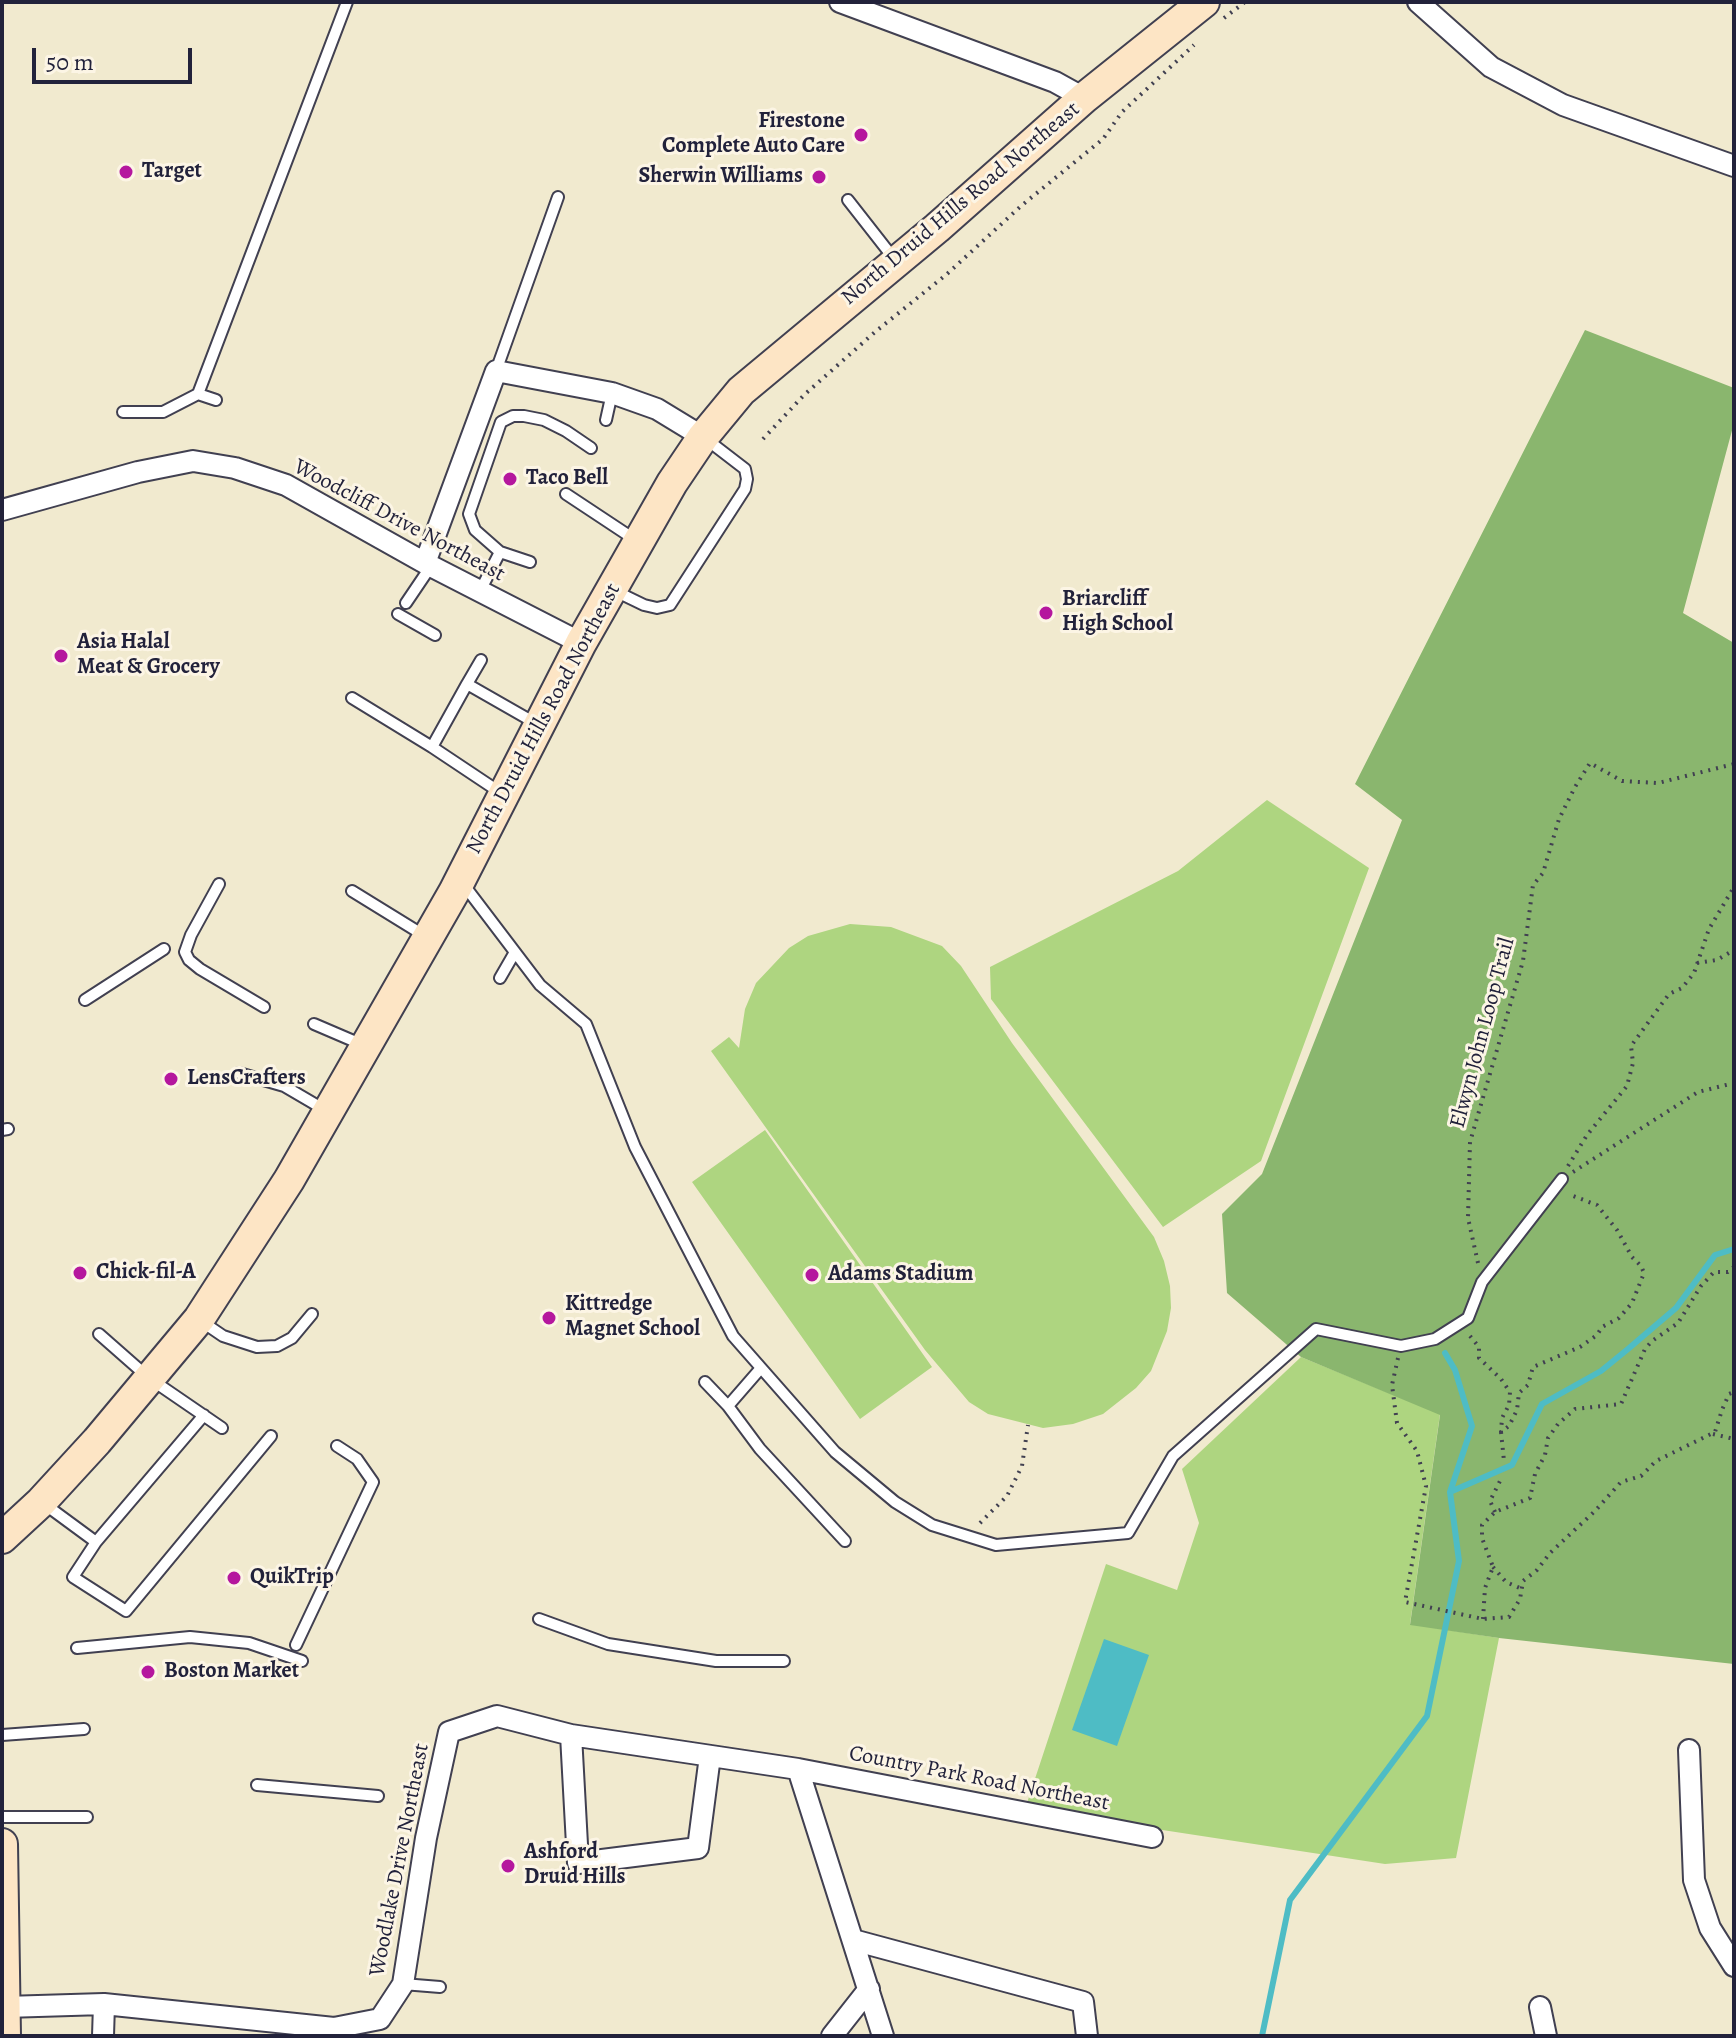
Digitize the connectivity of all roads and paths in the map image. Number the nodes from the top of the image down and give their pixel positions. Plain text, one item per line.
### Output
1 (347, 2) edge
2 (840, 2) edge
3 (1245, 2) edge
4 (1418, 2) edge
5 (1211, 13) edge
6 (1197, 43) dead end
7 (1084, 98) junction
8 (1734, 166) edge
9 (558, 197) dead end
10 (848, 200) dead end
11 (896, 262) junction
12 (496, 371) junction
13 (612, 393) junction
14 (198, 394) junction
15 (216, 400) dead end
16 (123, 412) dead end
17 (606, 420) dead end
18 (703, 437) junction
19 (763, 439) dead end
20 (591, 448) dead end
21 (566, 494) dead end
22 (2, 510) edge
23 (639, 542) junction
24 (500, 552) junction
25 (530, 562) dead end
26 (428, 564) junction
27 (612, 589) junction
28 (480, 591) junction
29 (406, 603) dead end
30 (398, 614) dead end
31 (435, 635) dead end
32 (581, 643) junction
33 (481, 660) dead end
34 (467, 684) junction
35 (352, 698) dead end
36 (539, 725) junction
37 (432, 747) junction
38 (1734, 764) edge
39 (503, 795) junction
40 (460, 880) junction
41 (219, 884) dead end
42 (1734, 887) edge
43 (352, 891) dead end
44 (428, 937) junction
45 (164, 949) dead end
46 (1734, 950) edge
47 (515, 952) junction
48 (1697, 963) junction
49 (500, 978) dead end
50 (85, 1000) dead end
51 (264, 1007) dead end
52 (314, 1024) dead end
53 (367, 1047) junction
54 (239, 1073) dead end
55 (1734, 1083) edge
56 (329, 1112) junction
57 (1562, 1179) junction
58 (1554, 1189) junction
59 (1734, 1267) edge
60 (1482, 1282) junction
61 (312, 1314) dead end
62 (1468, 1318) junction
63 (211, 1327) junction
64 (99, 1334) dead end
65 (1401, 1346) junction
66 (761, 1368) junction
67 (149, 1378) junction
68 (705, 1382) dead end
69 (1734, 1392) edge
70 (728, 1406) junction
71 (204, 1415) junction
72 (1028, 1425) dead end
73 (222, 1428) dead end
74 (1501, 1432) junction
75 (1711, 1434) junction
76 (271, 1436) dead end
77 (1734, 1439) edge
78 (337, 1446) dead end
79 (1504, 1461) dead end
80 (1501, 1479) dead end
81 (41, 1502) junction
82 (1495, 1512) junction
83 (970, 1537) junction
84 (2, 1538) edge
85 (845, 1541) dead end
86 (96, 1542) junction
87 (1493, 1567) junction
88 (1522, 1589) junction
89 (539, 1619) dead end
90 (1483, 1619) junction
91 (296, 1645) dead end
92 (77, 1648) dead end
93 (302, 1661) dead end
94 (784, 1661) dead end
95 (84, 1729) dead end
96 (2, 1735) edge
97 (571, 1735) junction
98 (1689, 1750) dead end
99 (710, 1756) junction
100 (798, 1769) junction
101 (257, 1785) dead end
102 (378, 1796) dead end
103 (2, 1817) edge
104 (87, 1817) dead end
105 (1152, 1837) dead end
106 (2, 1844) edge
107 (853, 1940) junction
108 (1734, 1966) edge
109 (403, 1984) junction
110 (440, 1987) dead end
111 (869, 1989) junction
112 (104, 2004) junction
113 (1540, 2007) dead end
114 (5, 2021) edge
115 (368, 2029) edge
116 (103, 2036) edge
117 (832, 2036) edge
118 (883, 2036) edge
119 (1087, 2036) edge
120 (1546, 2036) edge

1 - 14 lane
2 - 7 street
3 - 5 path
4 - 8 street
5 - 7 main road, North Druid Hills Road Northeast
6 - 19 path
7 - 11 main road, North Druid Hills Road Northeast
9 - 12 lane
10 - 11 lane
11 - 18 main road, North Druid Hills Road Northeast
12 - 13 street
12 - 26 street
13 - 17 lane
13 - 18 street
14 - 15 lane
14 - 16 lane
18 - 23 main road, North Druid Hills Road Northeast
18 - 27 lane
20 - 24 lane
21 - 23 lane
22 - 26 street, Woodcliff Drive Northeast
23 - 27 main road, North Druid Hills Road Northeast
24 - 25 lane
24 - 28 lane
26 - 28 street, Woodcliff Drive Northeast
26 - 29 lane
27 - 32 main road, North Druid Hills Road Northeast
28 - 32 street, Woodcliff Drive Northeast
30 - 31 lane
32 - 36 main road, North Druid Hills Road Northeast
33 - 34 lane
34 - 36 lane
34 - 37 lane
35 - 37 lane
36 - 39 main road, North Druid Hills Road Northeast
37 - 39 lane
38 - 60 path, Elwyn John Loop Trail
39 - 40 main road, North Druid Hills Road Northeast
40 - 44 main road, North Druid Hills Road Northeast
40 - 47 lane
41 - 51 lane
42 - 48 path
43 - 44 lane
44 - 53 main road, North Druid Hills Road Northeast
45 - 50 lane
46 - 48 path
47 - 49 lane
47 - 66 lane
48 - 57 path
52 - 53 lane
53 - 56 main road, North Druid Hills Road Northeast
54 - 56 lane
55 - 57 path
56 - 63 main road, North Druid Hills Road Northeast
57 - 58 lane
58 - 60 lane
58 - 74 path
59 - 82 path
60 - 62 lane
61 - 63 lane
62 - 65 lane
62 - 74 path
63 - 67 main road, North Druid Hills Road Northeast
64 - 67 lane
65 - 83 lane
65 - 90 path
66 - 70 lane
66 - 83 lane
67 - 71 lane
67 - 81 main road, North Druid Hills Road Northeast
68 - 70 lane
69 - 75 path
70 - 85 lane
71 - 73 lane
71 - 86 lane
72 - 83 path
74 - 79 path
75 - 77 path
75 - 88 path
76 - 86 lane
78 - 91 lane
80 - 82 path
81 - 84 main road, North Druid Hills Road Northeast
81 - 86 lane
82 - 87 path
87 - 88 path
87 - 90 path
88 - 90 path
89 - 94 lane
92 - 93 lane
95 - 96 lane
97 - 99 street, Woodlake Drive Northeast
97 - 99 street
97 - 109 street, Woodlake Drive Northeast
98 - 108 street
99 - 100 street, Woodlake Drive Northeast
100 - 105 street, Country Park Road Northeast
100 - 107 street
101 - 102 lane
103 - 104 lane
106 - 114 main road
107 - 111 street
107 - 119 street
109 - 110 lane
109 - 115 street, Woodlake Drive Northeast
111 - 117 street
111 - 118 street
112 - 114 street, Woodlake Drive Northeast
112 - 115 street, Woodlake Drive Northeast
112 - 116 street
113 - 120 street

